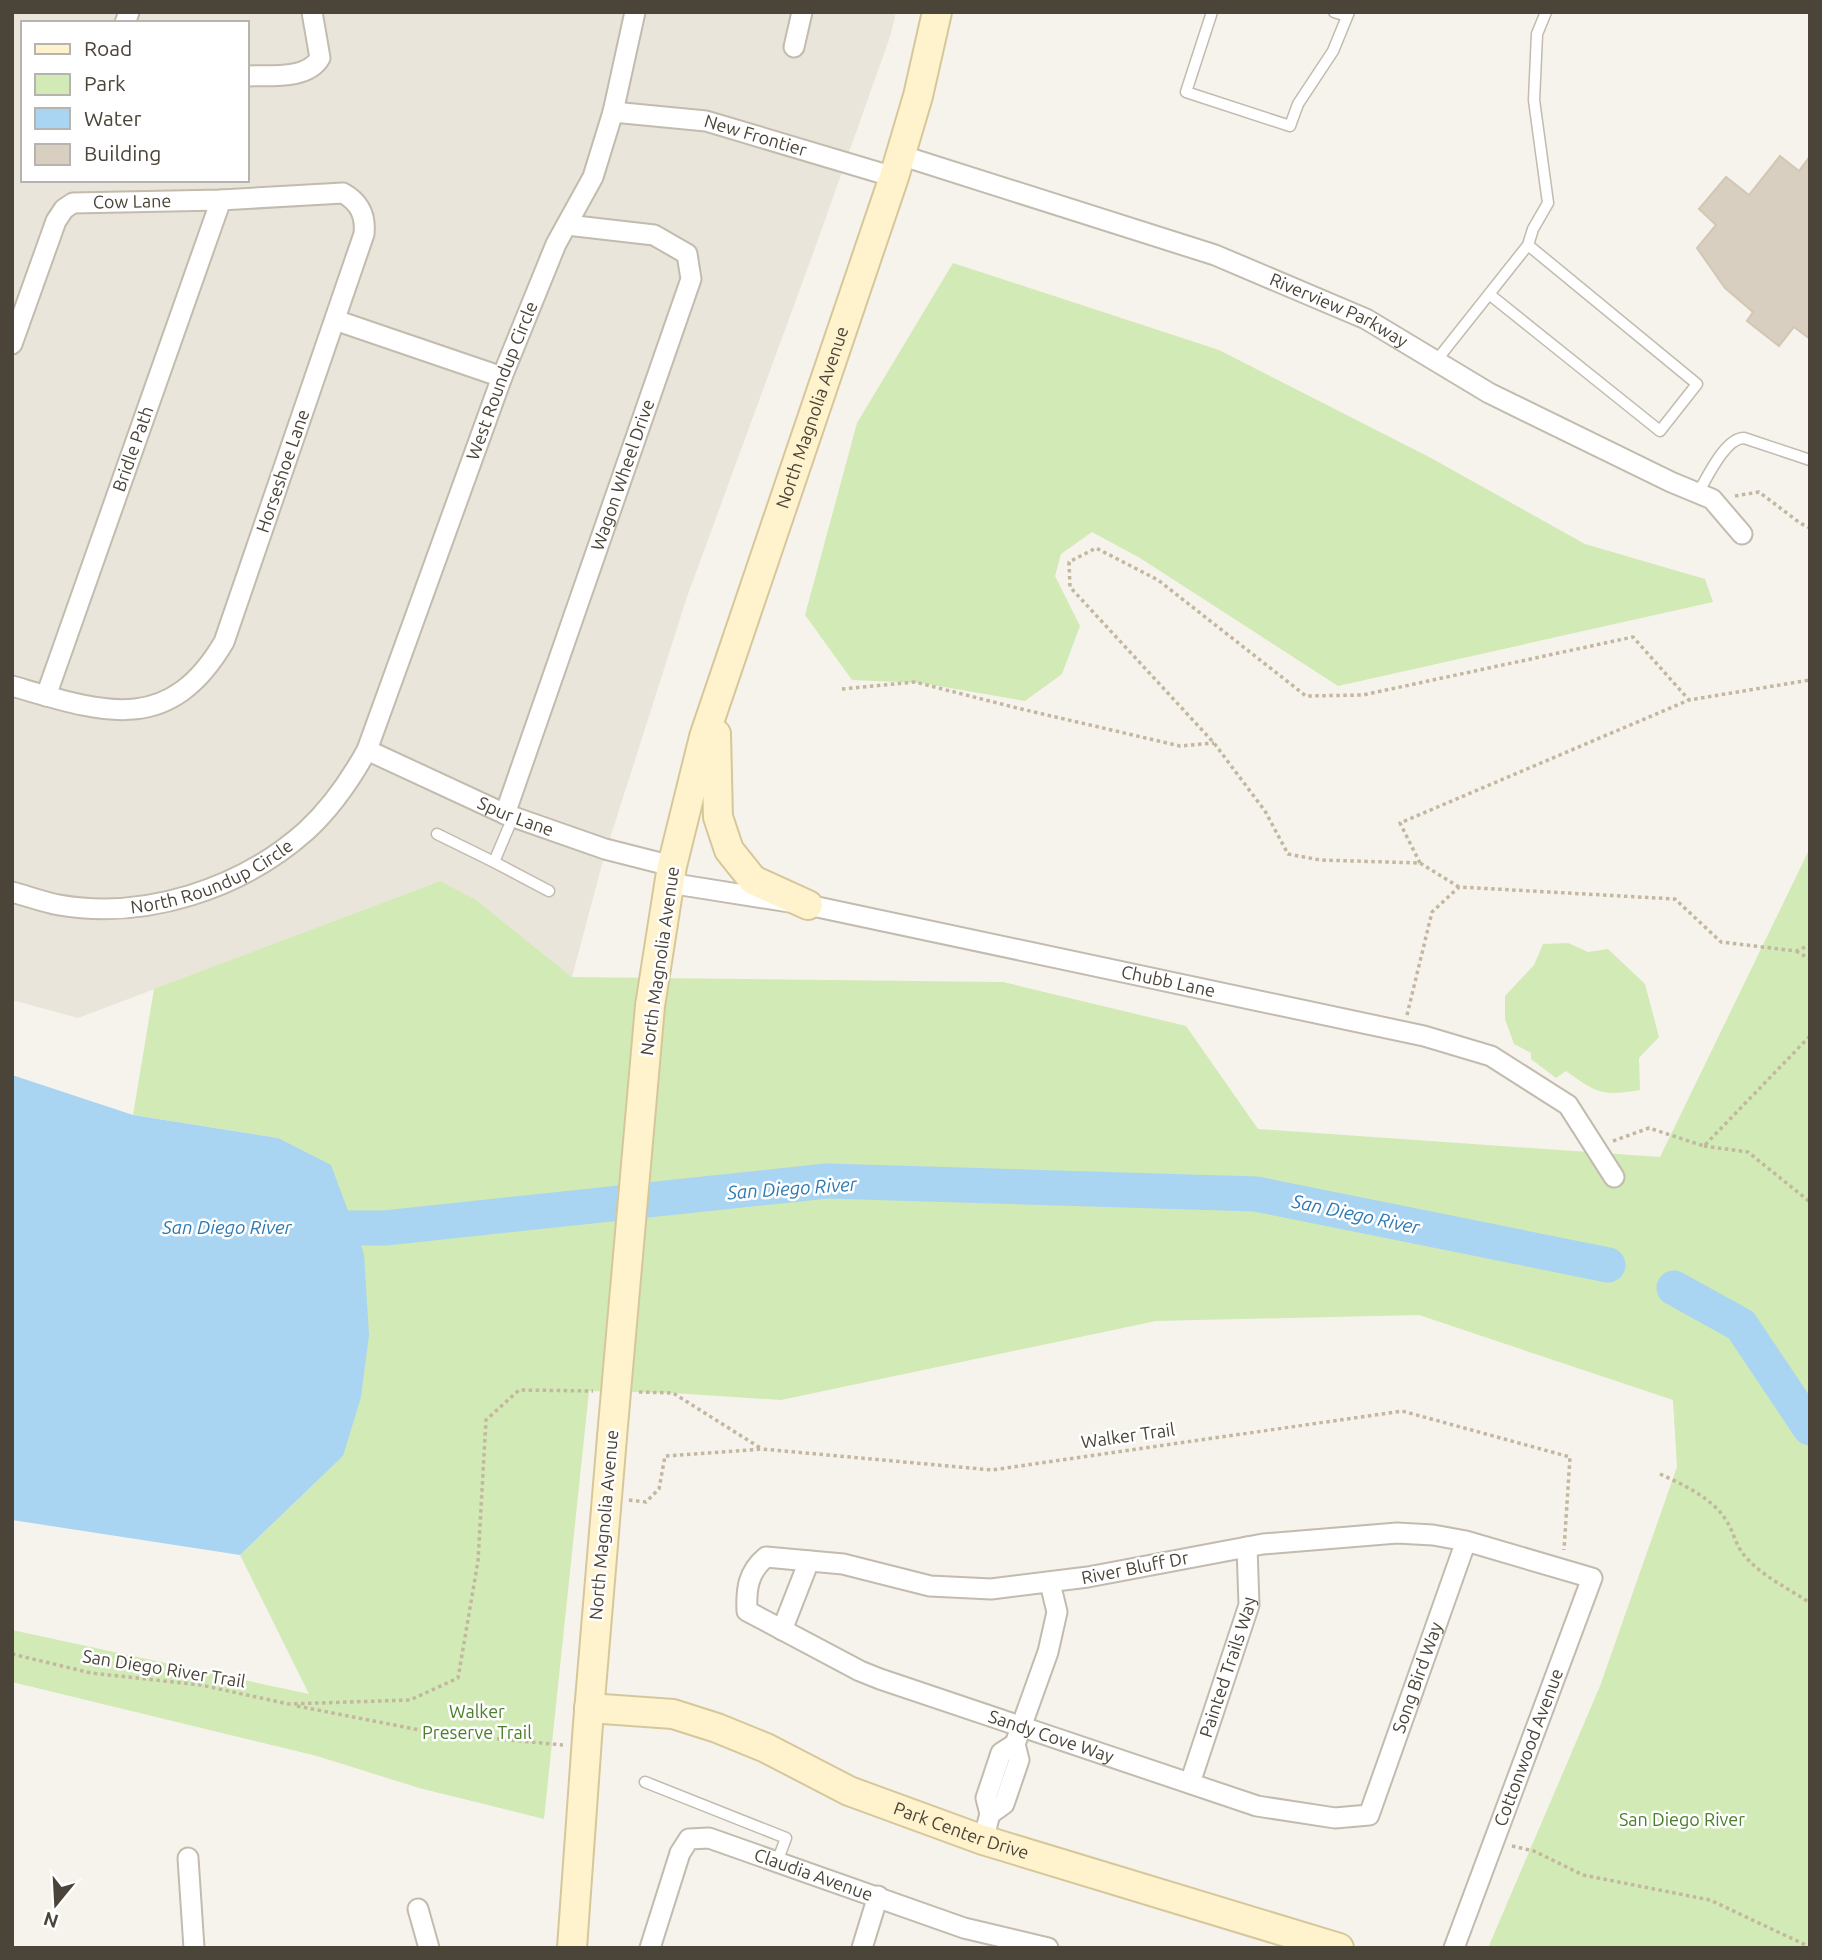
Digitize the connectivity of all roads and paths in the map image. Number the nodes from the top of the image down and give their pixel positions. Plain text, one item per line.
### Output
1 (312, 12) edge
2 (635, 12) edge
3 (802, 12) edge
4 (937, 12) edge
5 (1212, 12) edge
6 (1334, 12) edge
7 (1546, 12) edge
8 (1348, 14) edge
9 (794, 47) dead end
10 (248, 76) edge
11 (613, 112) junction
12 (897, 166) junction
13 (220, 200) junction
14 (567, 225) junction
15 (1528, 245) junction
16 (1489, 294) junction
17 (335, 320) junction
18 (12, 344) edge
19 (1436, 361) junction
20 (502, 377) junction
21 (1810, 460) edge
22 (1705, 496) junction
23 (1810, 528) edge
24 (1742, 534) dead end
25 (1810, 680) edge
26 (12, 686) edge
27 (842, 689) dead end
28 (46, 696) junction
29 (717, 696) junction
30 (1689, 700) junction
31 (1214, 743) junction
32 (367, 750) junction
33 (509, 816) junction
34 (436, 834) dead end
35 (494, 862) junction
36 (1420, 863) junction
37 (671, 874) junction
38 (1459, 887) junction
39 (549, 891) dead end
40 (12, 892) edge
41 (808, 905) junction
42 (1810, 945) edge
43 (1796, 951) junction
44 (1810, 959) edge
45 (1403, 1031) junction
46 (1810, 1036) edge
47 (1704, 1146) junction
48 (1594, 1147) junction
49 (1614, 1177) dead end
50 (1810, 1202) edge
51 (596, 1391) dead end
52 (635, 1392) dead end
53 (762, 1449) junction
54 (1660, 1474) dead end
55 (606, 1498) junction
56 (1466, 1541) junction
57 (1247, 1547) junction
58 (809, 1561) junction
59 (1563, 1568) junction
60 (1050, 1583) junction
61 (1810, 1603) edge
62 (747, 1611) joint
63 (782, 1630) junction
64 (12, 1654) edge
65 (288, 1704) junction
66 (589, 1708) junction
67 (1018, 1735) junction
68 (586, 1747) junction
69 (645, 1782) dead end
70 (1190, 1783) junction
71 (1369, 1815) joint
72 (987, 1827) junction
73 (1493, 1841) junction
74 (188, 1858) dead end
75 (778, 1862) junction
76 (878, 1896) junction
77 (418, 1909) dead end
78 (1046, 1947) edge
79 (1810, 1947) edge
80 (194, 1948) edge
81 (429, 1948) edge
82 (572, 1948) edge
83 (650, 1948) edge
84 (862, 1948) edge
85 (1339, 1948) edge
86 (1454, 1948) edge

1 - 10 street
2 - 11 street, West Roundup Circle
3 - 9 street
4 - 12 main road, North Magnolia Avenue
5 - 8 lane
6 - 8 lane
7 - 15 lane
11 - 12 street, New Frontier
11 - 14 street, West Roundup Circle
12 - 19 street, Riverview Parkway
12 - 29 main road, North Magnolia Avenue
13 - 17 street, Horseshoe Lane
13 - 18 street, Cow Lane
13 - 28 street, Bridle Path
14 - 20 street, West Roundup Circle
14 - 33 street, Wagon Wheel Drive
15 - 16 lane
15 - 16 lane
16 - 19 lane
17 - 20 street
17 - 28 street, Horseshoe Lane
19 - 22 street, Riverview Parkway
20 - 32 street, West Roundup Circle
21 - 22 lane
22 - 23 path
22 - 24 street, Riverview Parkway
25 - 30 path
26 - 28 street, Horseshoe Lane
27 - 31 path
29 - 37 main road, North Magnolia Avenue
29 - 41 main road
30 - 31 path
30 - 36 path
31 - 36 path
32 - 33 street, Spur Lane
32 - 40 street, North Roundup Circle
33 - 35 lane
33 - 37 street, Spur Lane
34 - 35 lane
35 - 39 lane
36 - 38 path
37 - 41 street, Chubb Lane
37 - 55 main road, North Magnolia Avenue, bridge
38 - 43 path
38 - 45 path
41 - 45 street, Chubb Lane
42 - 43 path
43 - 44 path
45 - 48 street, Chubb Lane
46 - 47 path
47 - 48 path
47 - 50 path
48 - 49 street, Chubb Lane
51 - 65 path, San Diego River Trail
52 - 53 path
53 - 55 path, Walker Trail
53 - 59 path, Walker Trail
54 - 61 path
55 - 66 main road, North Magnolia Avenue
56 - 57 street, River Bluff Dr
56 - 59 street, River Bluff Dr
56 - 71 street, Song Bird Way
57 - 60 street, River Bluff Dr
57 - 70 street, Painted Trails Way
58 - 60 street, River Bluff Dr
58 - 62 street, River Bluff Dr
58 - 63 street
59 - 73 street, Cottonwood Avenue
60 - 67 street
62 - 63 street, Sandy Cove Way
63 - 67 street, Sandy Cove Way
64 - 65 path, San Diego River Trail
65 - 68 path
66 - 68 main road, North Magnolia Avenue
66 - 72 main road, Park Center Drive
67 - 70 street, Sandy Cove Way
67 - 72 street
68 - 82 main road, North Magnolia Avenue
69 - 75 lane
70 - 71 street, Sandy Cove Way
72 - 85 main road, Park Center Drive
73 - 79 path
73 - 86 street, Cottonwood Avenue
74 - 80 street
75 - 76 street, Claudia Avenue
75 - 83 street, Claudia Avenue
76 - 78 street, Claudia Avenue
76 - 84 street
77 - 81 street

